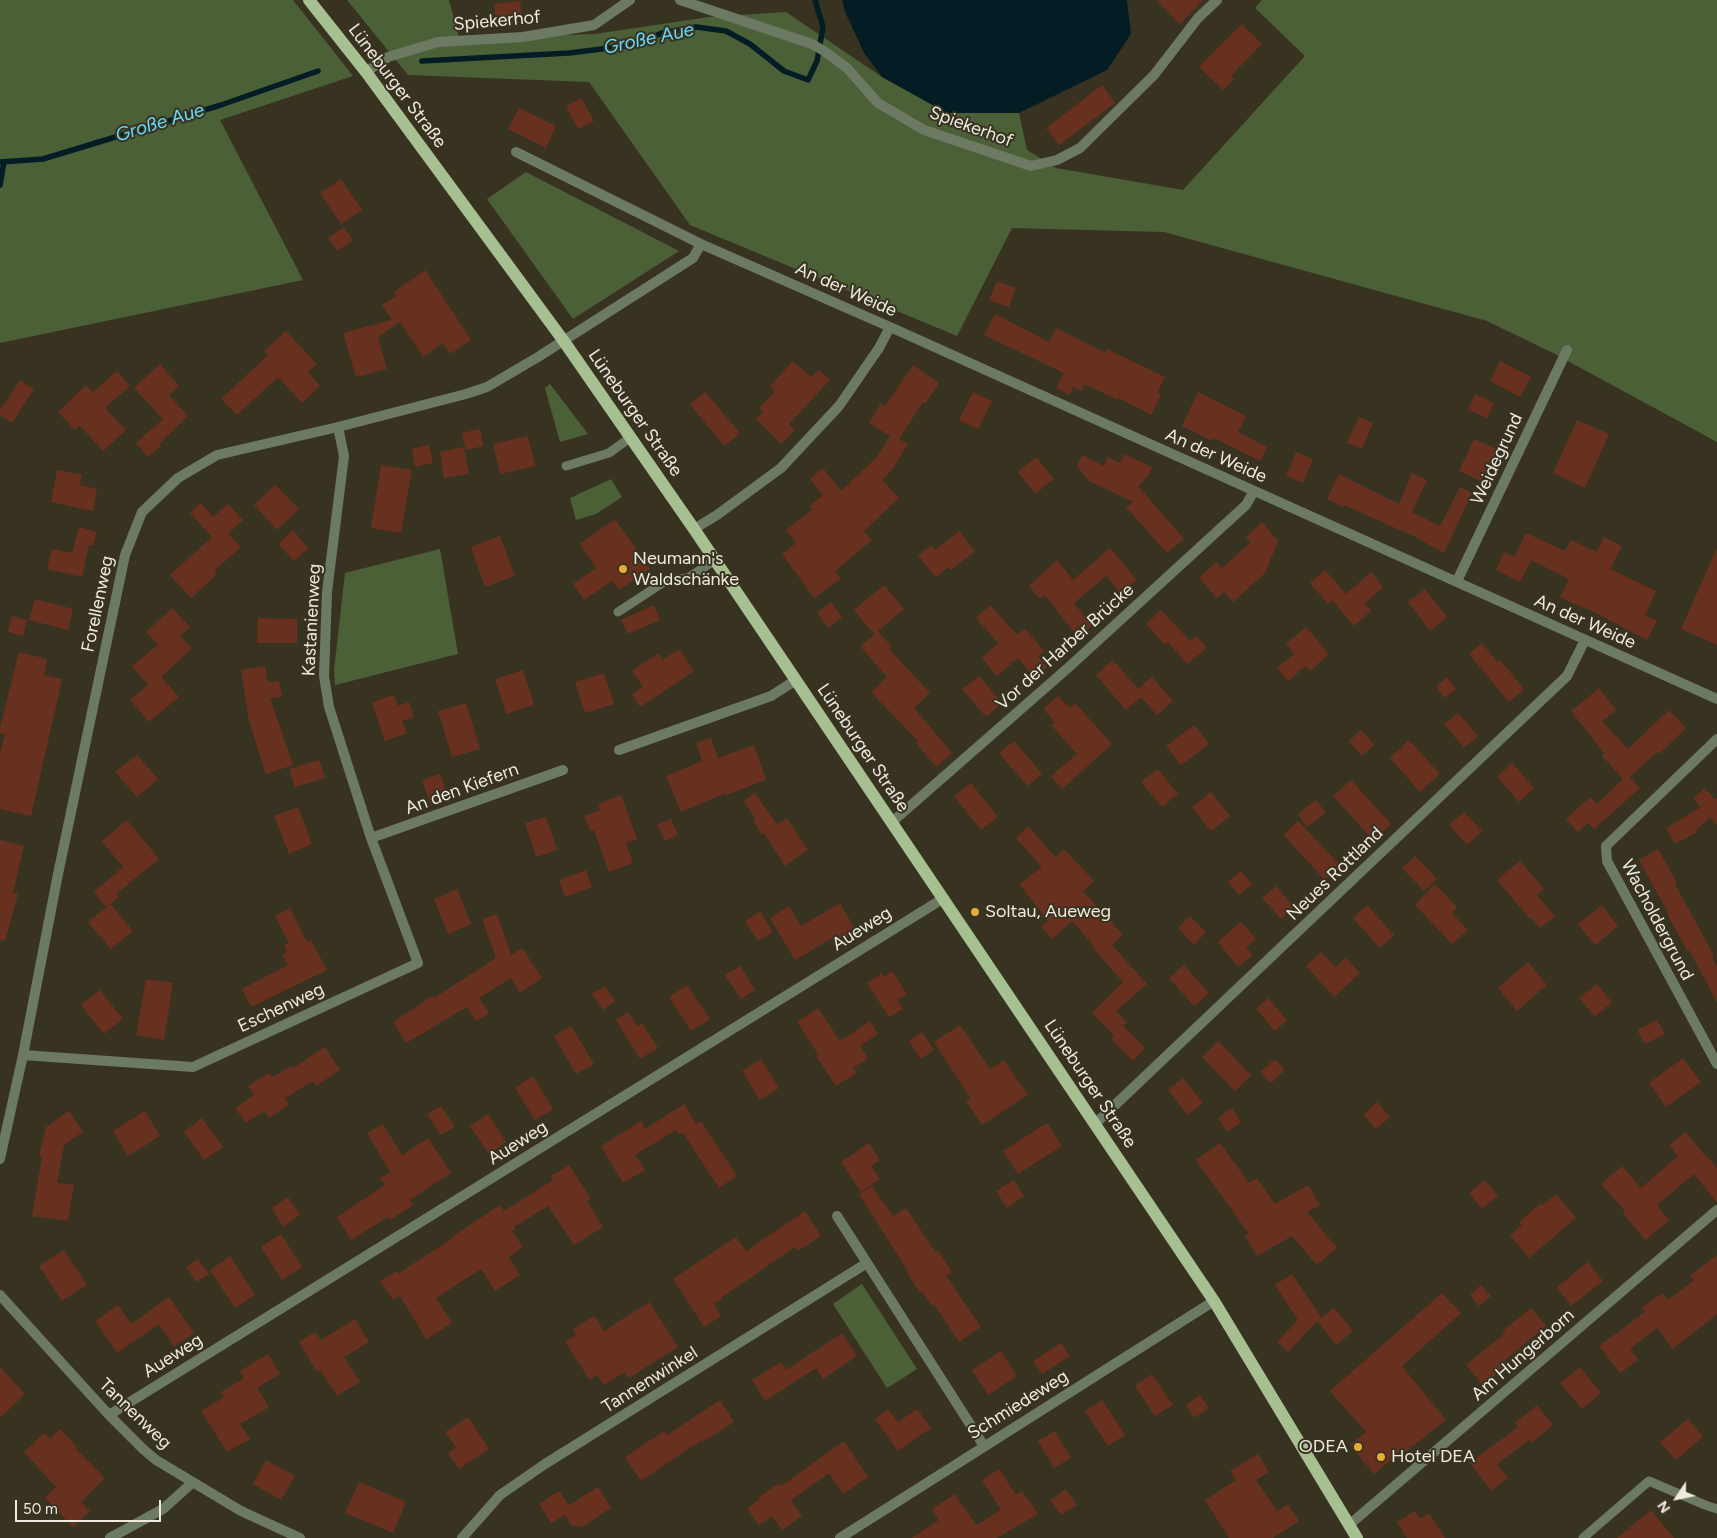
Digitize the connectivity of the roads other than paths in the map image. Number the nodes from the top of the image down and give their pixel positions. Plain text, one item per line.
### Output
1 (309, 0) edge
2 (630, 0) edge
3 (680, 0) edge
4 (1217, 0) edge
5 (366, 72) junction
6 (516, 152) dead end
7 (701, 244) junction
8 (890, 327) junction
9 (563, 340) junction
10 (1566, 350) dead end
11 (338, 427) junction
12 (630, 437) junction
13 (566, 466) dead end
14 (1254, 491) junction
15 (694, 529) junction
16 (715, 560) junction
17 (1457, 581) junction
18 (618, 612) dead end
19 (1585, 640) junction
20 (796, 680) junction
21 (1717, 699) edge
22 (1717, 739) edge
23 (619, 750) dead end
24 (564, 770) dead end
25 (892, 822) junction
26 (371, 838) junction
27 (944, 898) junction
28 (22, 1056) junction
29 (1717, 1064) edge
30 (1096, 1124) junction
31 (0, 1159) edge
32 (1717, 1210) edge
33 (837, 1216) dead end
34 (867, 1264) junction
35 (0, 1295) edge
36 (1214, 1301) junction
37 (109, 1415) junction
38 (984, 1446) junction
39 (192, 1483) junction
40 (1717, 1509) edge
41 (1349, 1525) junction
42 (110, 1538) edge
43 (300, 1538) edge
44 (462, 1538) edge
45 (840, 1538) edge
46 (1356, 1538) edge
47 (1583, 1538) edge

1 - 5 main road, Lüneburger Straße
2 - 5 street, Spiekerhof
3 - 4 street, Spiekerhof
5 - 9 main road, Lüneburger Straße
6 - 7 street, An der Weide
7 - 8 street, An der Weide
7 - 9 street
8 - 14 street, An der Weide
8 - 15 street
9 - 11 street, Forellenweg
9 - 12 main road, Lüneburger Straße
10 - 17 street, Weidegrund
11 - 26 street, Kastanienweg
11 - 28 street, Forellenweg
12 - 13 lane
12 - 15 main road, Lüneburger Straße
14 - 17 street, An der Weide
14 - 25 street, Vor der Harber Brücke
15 - 16 main road, Lüneburger Straße
16 - 18 lane
16 - 20 main road, Lüneburger Straße
17 - 19 street, An der Weide
19 - 21 street, An der Weide
19 - 30 street, Neues Rottland
20 - 23 street
20 - 25 main road, Lüneburger Straße
22 - 29 street, Wacholdergrund
24 - 26 street, An den Kiefern
25 - 27 main road, Lüneburger Straße
26 - 28 street, Eschenweg
27 - 30 main road, Lüneburger Straße
27 - 37 street, Aueweg
28 - 31 street, Forellenweg
30 - 36 main road, Lüneburger Straße
32 - 41 street, Am Hungerborn
33 - 34 street
34 - 38 street
34 - 44 street, Tannenwinkel
35 - 37 street, Tannenweg
36 - 38 street, Schmiedeweg
36 - 41 main road, Lüneburger Straße
37 - 39 street, Tannenweg
38 - 45 street, Schmiedeweg
39 - 42 street
39 - 43 street, Tannenweg
40 - 47 lane
41 - 46 main road, Lüneburger Straße

